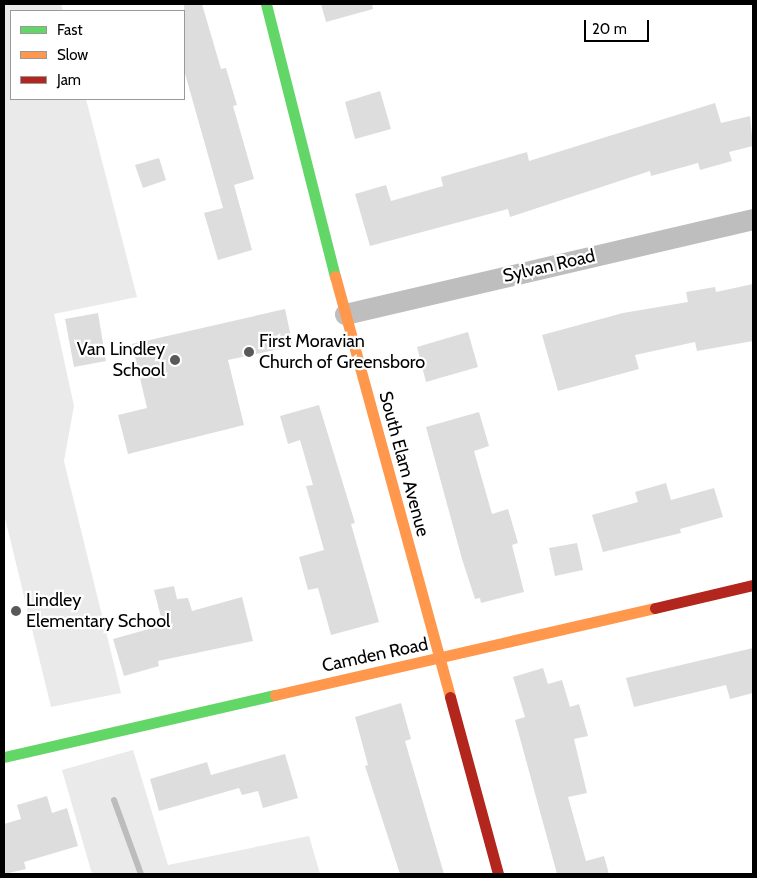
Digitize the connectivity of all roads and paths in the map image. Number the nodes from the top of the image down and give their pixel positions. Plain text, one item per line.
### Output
1 (266, 4) edge
2 (753, 219) edge
3 (345, 314) junction
4 (753, 584) edge
5 (438, 660) junction
6 (4, 757) edge
7 (498, 874) edge

1 - 3 street, South Elam Avenue
2 - 3 street, Sylvan Road
3 - 5 street, South Elam Avenue
4 - 5 street, Camden Road
5 - 6 street, Camden Road
5 - 7 street, South Elam Avenue

